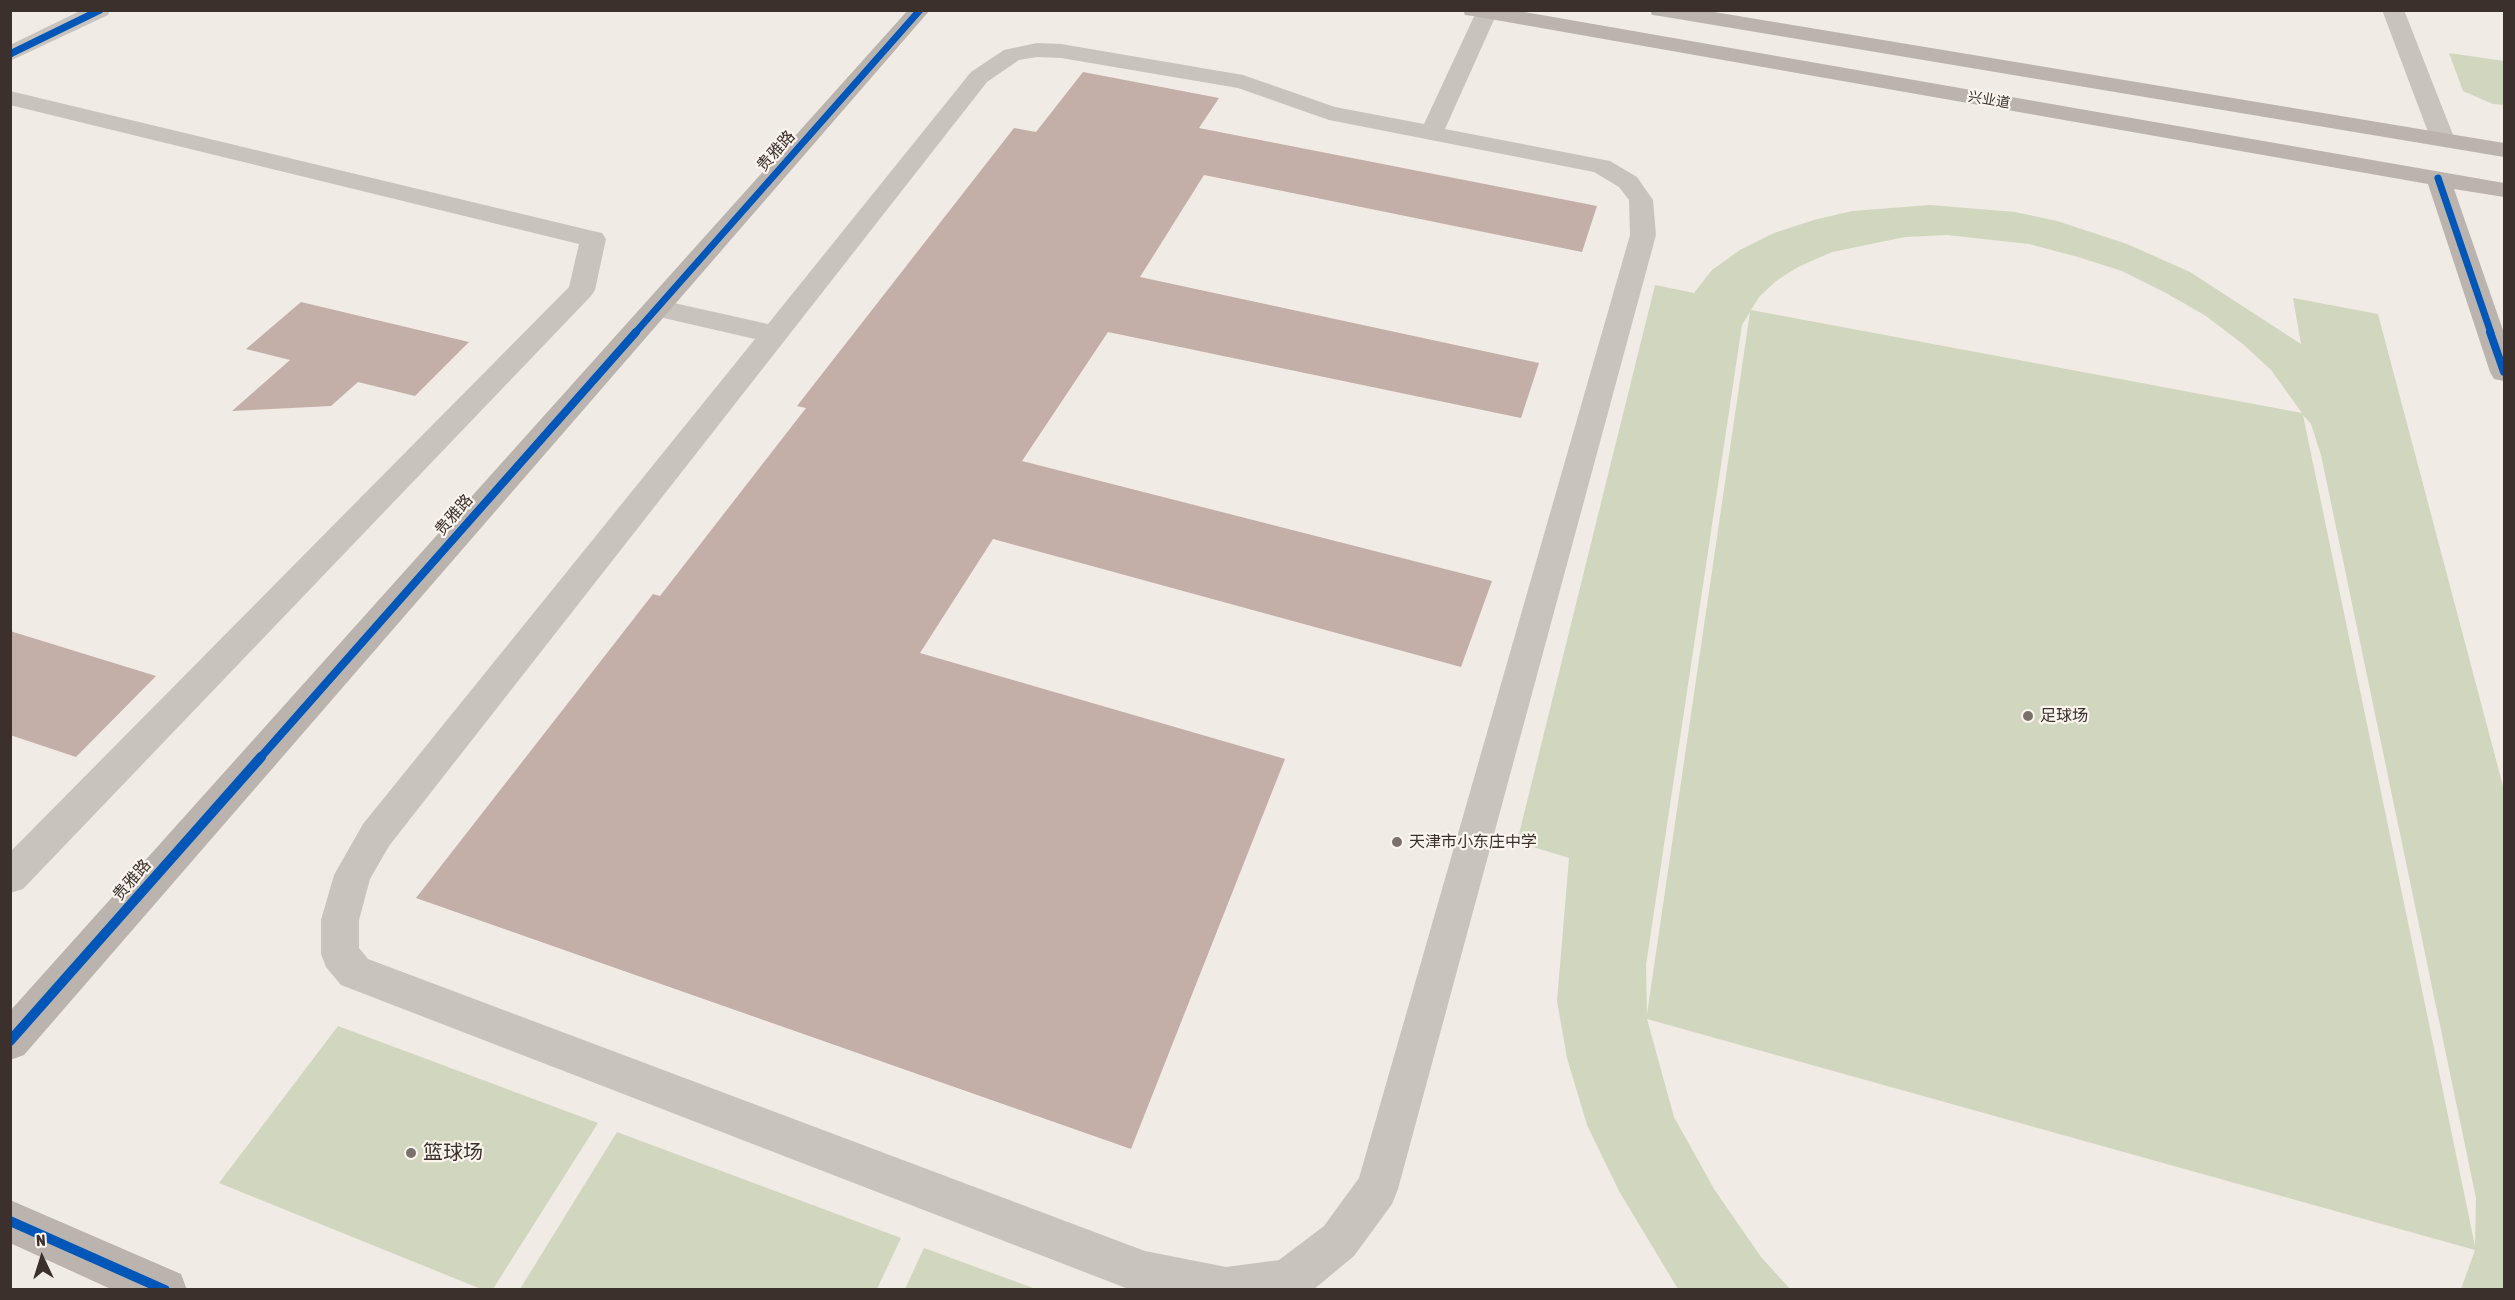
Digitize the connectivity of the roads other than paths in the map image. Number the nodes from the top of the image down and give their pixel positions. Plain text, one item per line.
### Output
1 (100, 10) edge
2 (920, 10) edge
3 (1660, 10) edge
4 (2393, 10) edge
5 (1479, 12) edge
6 (10, 54) edge
7 (10, 98) edge
8 (1432, 132) junction
9 (2443, 140) junction
10 (2505, 150) edge
11 (2438, 178) junction
12 (2505, 190) edge
13 (656, 308) junction
14 (774, 334) junction
15 (2505, 372) edge
16 (10, 877) edge
17 (10, 1041) edge
18 (10, 1221) edge
19 (165, 1290) edge

1 - 6 street
2 - 13 main road, 贵雅路
3 - 9 main road
4 - 9 street
5 - 8 street
5 - 11 main road, 兴业道
7 - 16 street
8 - 14 street
8 - 14 street
9 - 10 main road
11 - 12 main road, 兴业道
11 - 15 main road
13 - 14 street
13 - 17 main road, 贵雅路
18 - 19 main road

